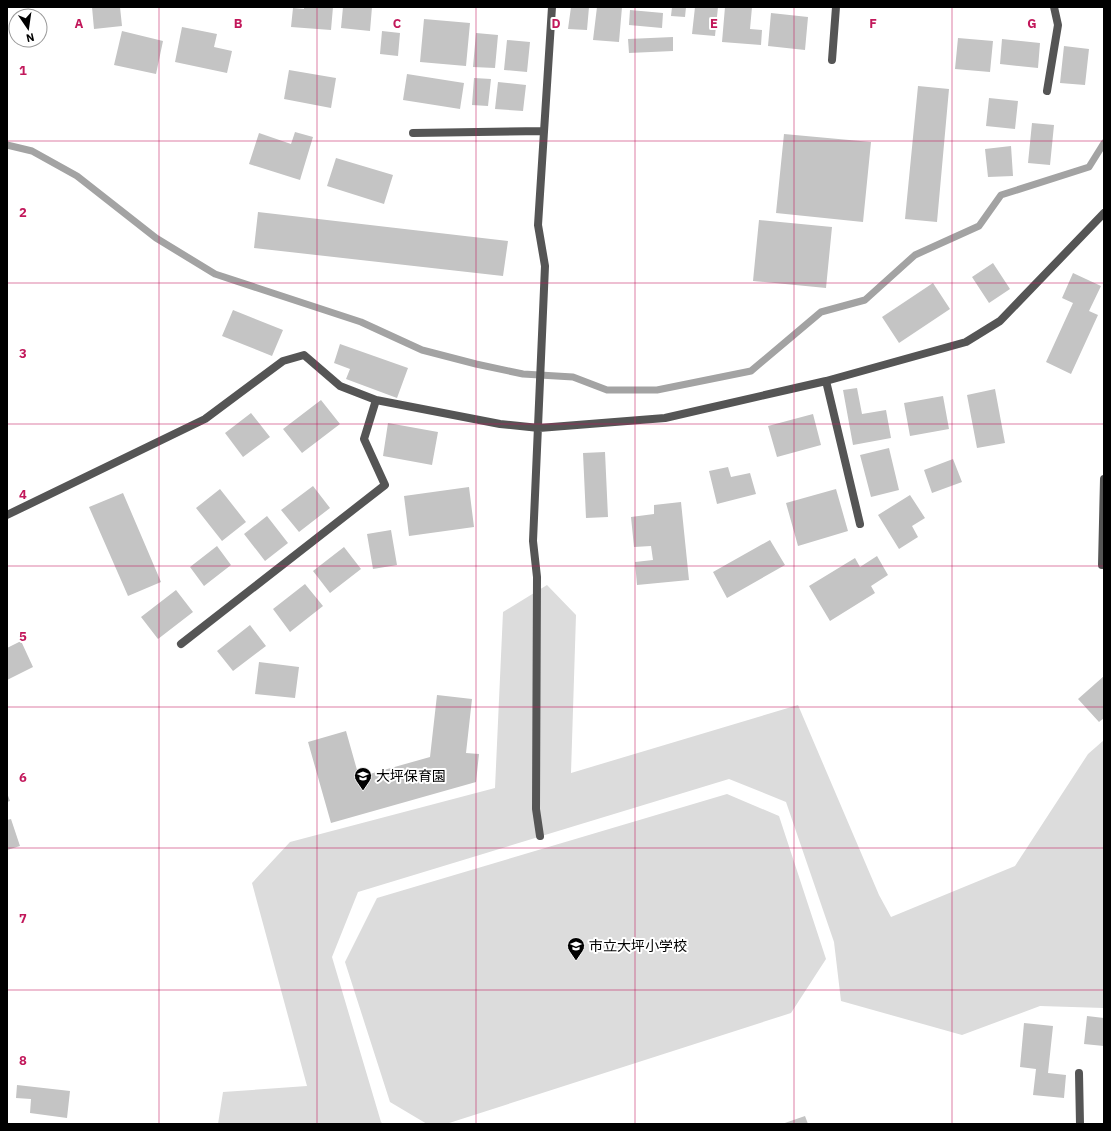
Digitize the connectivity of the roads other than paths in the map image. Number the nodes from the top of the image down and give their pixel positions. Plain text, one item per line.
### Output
1 (552, 7) edge
2 (836, 7) edge
3 (1054, 7) edge
4 (832, 60) dead end
5 (1047, 91) dead end
6 (544, 131) junction
7 (413, 132) dead end
8 (1104, 213) edge
9 (826, 380) junction
10 (376, 400) junction
11 (539, 428) junction
12 (1104, 479) edge
13 (7, 515) edge
14 (860, 524) dead end
15 (1102, 565) dead end
16 (181, 644) dead end
17 (540, 836) dead end
18 (1079, 1073) dead end
19 (1080, 1124) edge

1 - 6 street
2 - 4 street
3 - 5 street
6 - 7 street
6 - 11 street
8 - 9 street
9 - 11 street
9 - 14 street
10 - 11 street
10 - 13 street
10 - 16 street
11 - 17 street
12 - 15 street
18 - 19 street

